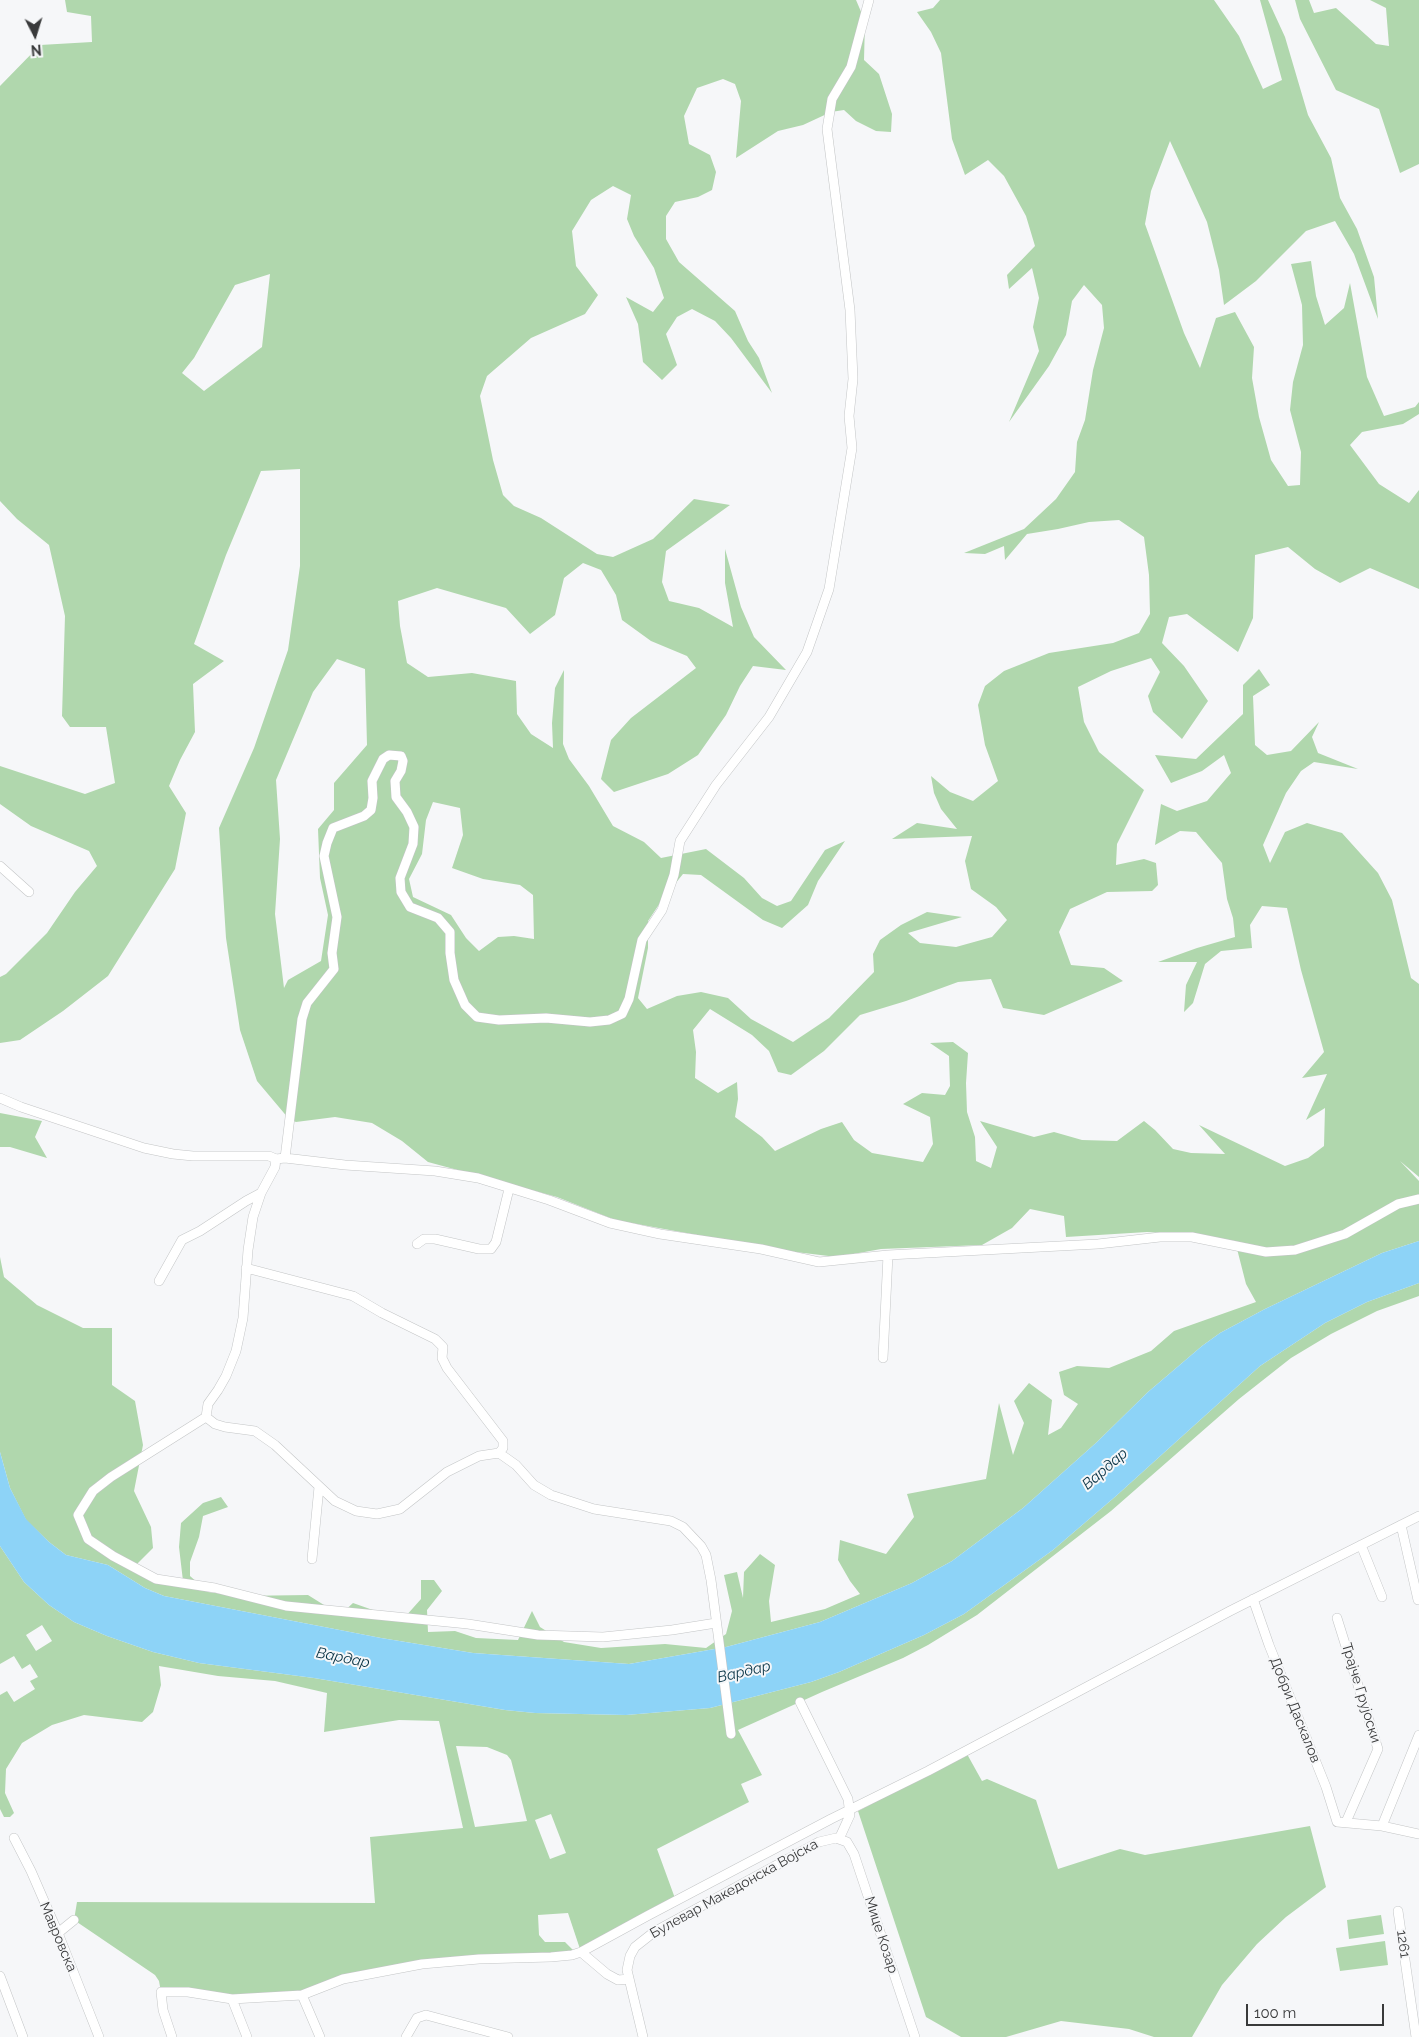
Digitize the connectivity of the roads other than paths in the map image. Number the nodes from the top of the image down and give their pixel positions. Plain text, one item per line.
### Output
1 (869, 0) edge
2 (0, 866) edge
3 (29, 892) dead end
4 (0, 1098) edge
5 (285, 1158) junction
6 (276, 1159) junction
7 (509, 1188) junction
8 (262, 1193) junction
9 (1419, 1199) edge
10 (417, 1244) dead end
11 (888, 1255) junction
12 (246, 1268) junction
13 (159, 1281) dead end
14 (883, 1358) dead end
15 (206, 1417) junction
16 (499, 1453) junction
17 (319, 1487) junction
18 (1419, 1516) edge
19 (1400, 1525) junction
20 (1361, 1545) junction
21 (312, 1559) dead end
22 (1382, 1597) dead end
23 (1253, 1599) junction
24 (1418, 1600) edge
25 (1337, 1618) dead end
26 (717, 1627) junction
27 (800, 1702) dead end
28 (731, 1734) dead end
29 (1419, 1735) edge
30 (851, 1809) junction
31 (1342, 1822) junction
32 (1382, 1826) junction
33 (1419, 1834) edge
34 (14, 1838) dead end
35 (839, 1838) junction
36 (1398, 1911) dead end
37 (74, 1920) dead end
38 (58, 1933) junction
39 (581, 1952) junction
40 (0, 1976) edge
41 (629, 1979) junction
42 (302, 1995) junction
43 (232, 1999) junction
44 (503, 2036) edge
45 (23, 2037) edge
46 (99, 2037) edge
47 (172, 2037) edge
48 (247, 2037) edge
49 (320, 2037) edge
50 (406, 2037) edge
51 (643, 2037) edge
52 (914, 2037) edge
53 (1416, 2037) edge

1 - 5 street
2 - 3 street
4 - 6 street
5 - 6 street
5 - 7 street
6 - 8 street
7 - 10 street
7 - 11 street
8 - 12 street
8 - 13 street
9 - 11 street
11 - 14 street
12 - 15 street
12 - 16 street
15 - 17 street
15 - 26 street
16 - 17 street
16 - 26 street
17 - 21 street
18 - 19 street
19 - 20 street
19 - 24 street
20 - 22 street
20 - 23 street
23 - 30 street
23 - 31 street, Добри Даскалов
25 - 31 street, Трајче Грујоски
26 - 28 street
27 - 30 street
29 - 32 street
30 - 35 street
30 - 39 street
31 - 32 street
32 - 33 street
34 - 38 street, Мавровска
35 - 41 street, Булевар Македонска Војска
35 - 52 street, Мице Козар
36 - 53 street, 1261
37 - 38 street
38 - 46 street, Мавровска
39 - 41 street
39 - 42 street
40 - 45 street
41 - 51 street, Булевар Македонска Војска
42 - 43 street
42 - 49 street
43 - 47 street
43 - 48 street
44 - 50 street

